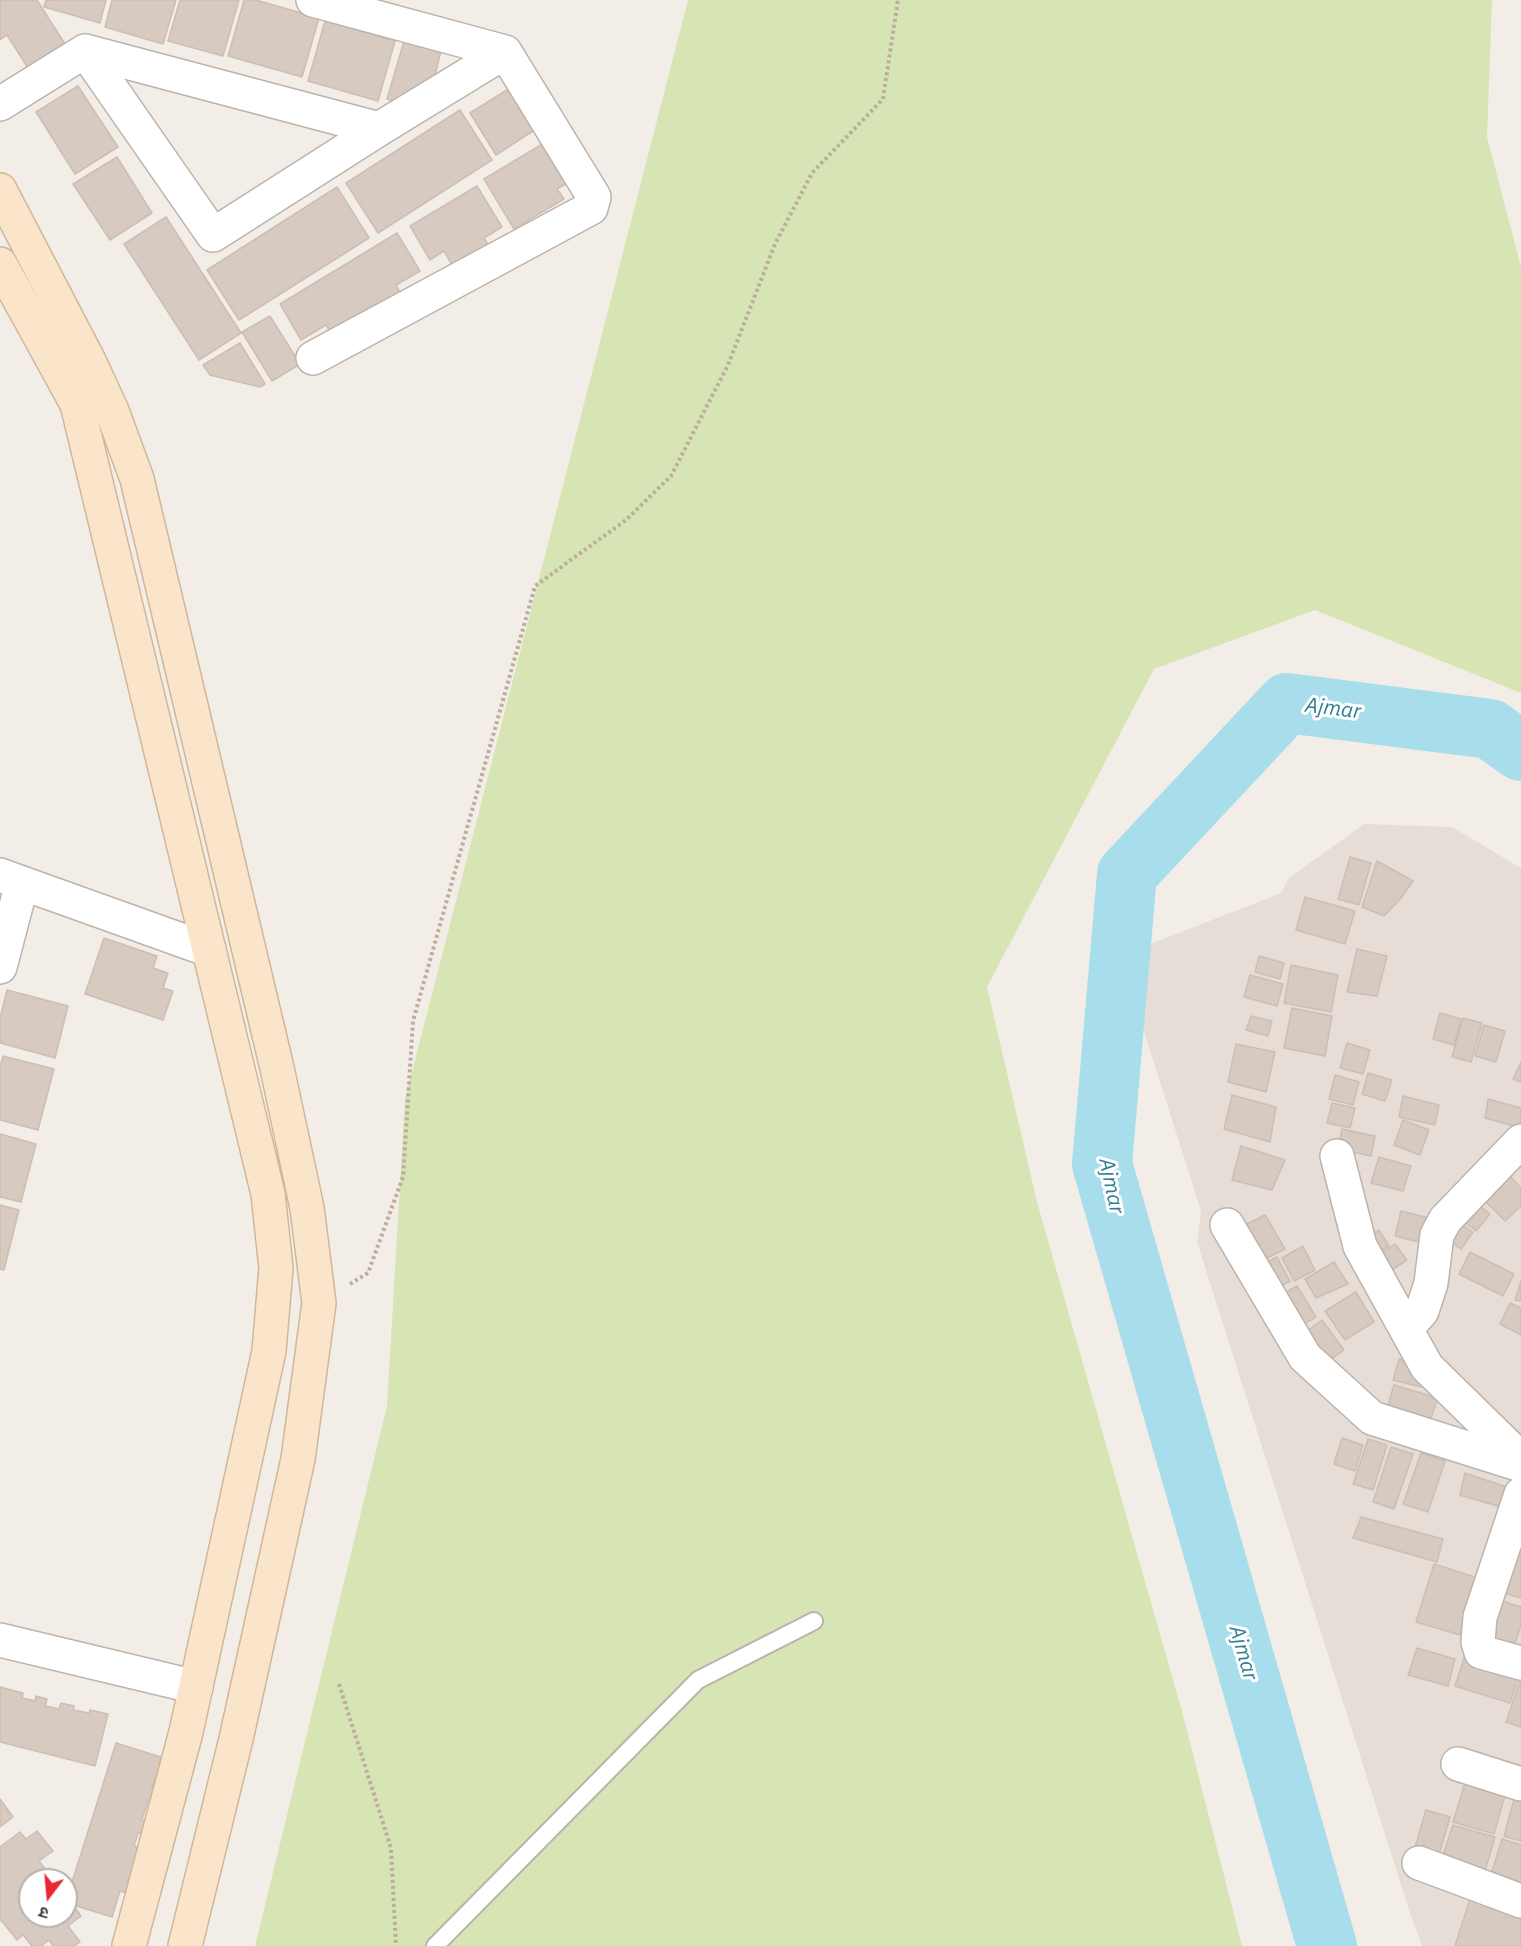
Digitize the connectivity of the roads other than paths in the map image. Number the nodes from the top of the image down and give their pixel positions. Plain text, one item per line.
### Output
1 (313, 0) edge
2 (85, 51) junction
3 (505, 52) junction
4 (0, 105) edge
5 (379, 129) junction
6 (0, 190) edge
7 (0, 264) edge
8 (313, 358) dead end
9 (11, 879) edge
10 (209, 950) junction
11 (0, 967) edge
12 (1521, 1141) edge
13 (1337, 1156) dead end
14 (1227, 1225) dead end
15 (1406, 1329) junction
16 (1521, 1459) edge
17 (1521, 1465) edge
18 (1521, 1494) edge
19 (814, 1621) dead end
20 (0, 1640) edge
21 (1521, 1663) edge
22 (196, 1687) junction
23 (1458, 1764) dead end
24 (1521, 1784) edge
25 (1419, 1863) dead end
26 (1521, 1901) edge
27 (129, 1946) edge
28 (185, 1946) edge
29 (435, 1946) edge

1 - 3 street
2 - 4 street
2 - 5 street
2 - 5 street
3 - 5 street
3 - 8 street
6 - 28 street
7 - 10 street
9 - 10 street
9 - 11 street
10 - 22 street
12 - 15 street
13 - 15 street
14 - 17 street
15 - 16 street
18 - 21 street
19 - 29 lane
20 - 22 street
22 - 27 street
23 - 24 street
25 - 26 street

